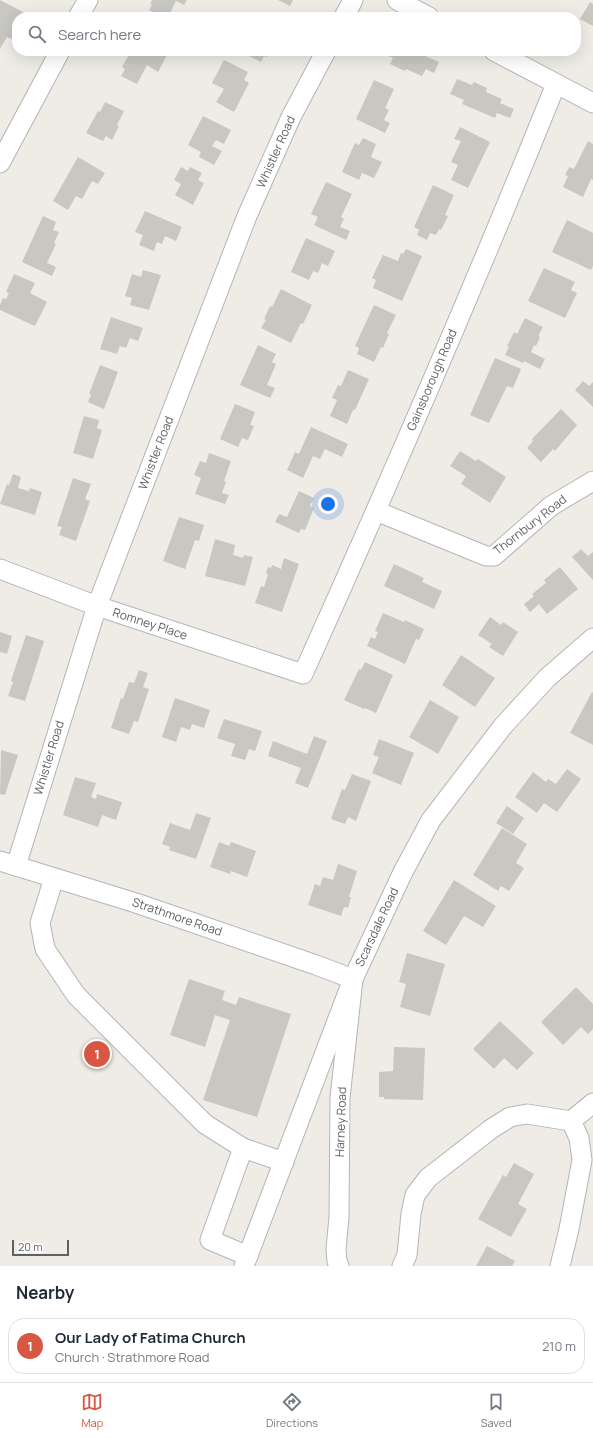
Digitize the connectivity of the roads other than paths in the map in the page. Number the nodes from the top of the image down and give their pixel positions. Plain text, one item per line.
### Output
1 (88, 0) edge
2 (353, 0) edge
3 (396, 0) edge
4 (81, 12) edge
5 (347, 12) edge
6 (419, 12) edge
7 (57, 56) edge
8 (323, 56) edge
9 (503, 56) edge
10 (556, 84) junction
11 (593, 103) edge
12 (0, 163) edge
13 (593, 481) edge
14 (376, 511) junction
15 (0, 569) edge
16 (97, 606) junction
17 (593, 638) edge
18 (302, 674) joint
19 (8, 863) edge
20 (54, 878) junction
21 (353, 978) junction
22 (593, 1103) edge
23 (571, 1121) junction
24 (242, 1148) junction
25 (284, 1162) junction
26 (246, 1261) edge
27 (339, 1266) edge
28 (402, 1266) edge
29 (560, 1266) edge

1 - 4 street
2 - 5 street
3 - 6 street
7 - 12 street
8 - 16 street, Whistler Road
9 - 10 street
10 - 11 street
10 - 14 street, Gainsborough Road
13 - 14 street, Thornbury Road
14 - 18 street, Gainsborough Road
15 - 16 street, Romney Place
16 - 18 street, Romney Place
16 - 19 street, Whistler Road
17 - 21 street, Scarsdale Road
19 - 20 street, Strathmore Road
20 - 21 street, Strathmore Road
20 - 24 street
21 - 25 street, Scarsdale Road
21 - 27 street, Harney Road
22 - 23 street
23 - 28 street
23 - 29 street
24 - 25 street
24 - 26 street
25 - 26 street, Scarsdale Road

